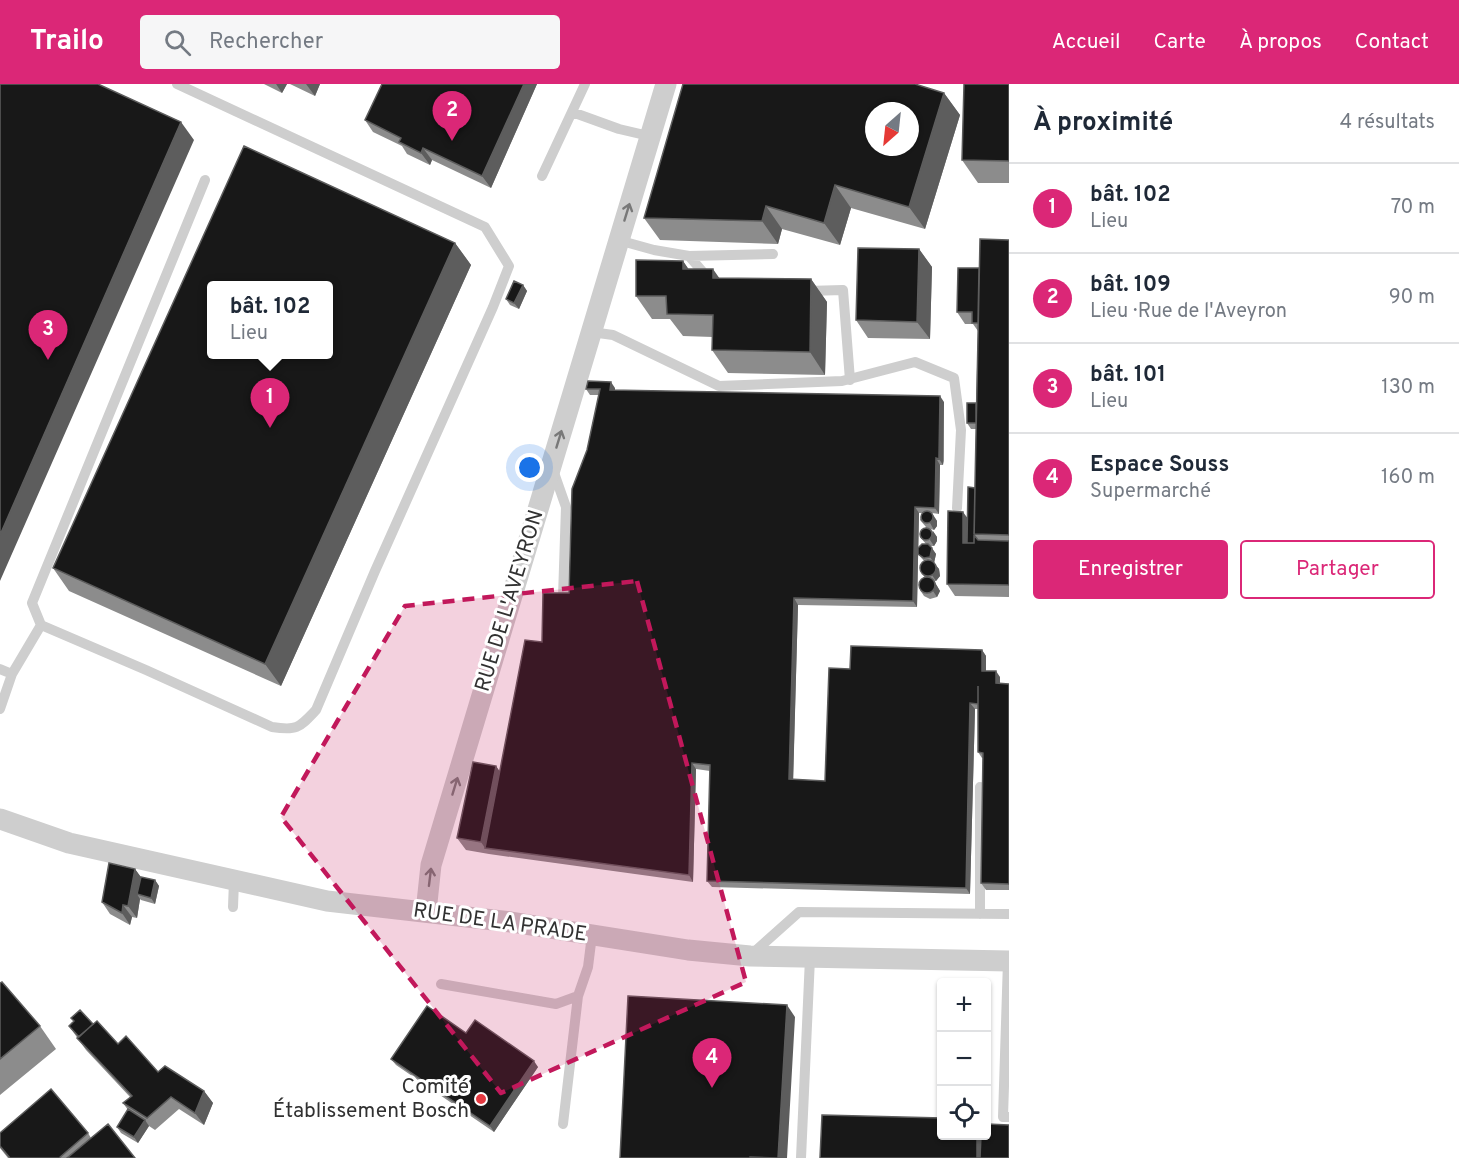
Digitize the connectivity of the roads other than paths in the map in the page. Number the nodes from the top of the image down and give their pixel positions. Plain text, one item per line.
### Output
1 (177, 84) edge
2 (585, 84) edge
3 (666, 84) edge
4 (572, 112) junction
5 (649, 136) junction
6 (542, 176) dead end
7 (205, 180) dead end
8 (618, 240) junction
9 (773, 254) dead end
10 (689, 256) junction
11 (721, 284) edge
12 (797, 291) edge
13 (591, 332) junction
14 (850, 380) junction
15 (551, 466) junction
16 (957, 508) dead end
17 (563, 597) edge
18 (41, 625) junction
19 (0, 669) edge
20 (12, 674) junction
21 (0, 709) edge
22 (980, 787) edge
23 (0, 819) edge
24 (234, 881) junction
25 (232, 907) dead end
26 (426, 912) junction
27 (980, 914) junction
28 (1009, 914) edge
29 (592, 935) junction
30 (750, 956) junction
31 (810, 958) junction
32 (1008, 961) edge
33 (441, 984) dead end
34 (578, 996) junction
35 (1009, 1117) edge
36 (563, 1124) dead end
37 (801, 1158) edge

1 - 18 lane
2 - 4 lane
3 - 5 street, RUE DE L'AVEYRON
4 - 5 lane
4 - 6 lane
8 -> 5 street, RUE DE L'AVEYRON
7 - 18 lane
8 - 10 lane
8 - 13 street, RUE DE L'AVEYRON
9 - 10 lane
10 - 11 lane
12 - 14 lane
13 - 14 lane
15 -> 13 street, RUE DE L'AVEYRON
14 - 16 lane
15 - 17 lane
26 -> 15 street, RUE DE L'AVEYRON
18 - 20 lane
19 - 20 lane
20 - 21 lane
22 - 27 lane
23 - 24 street, RUE DE LA PRADE
24 - 25 lane
24 - 26 street, RUE DE LA PRADE
26 - 29 street, RUE DE LA PRADE
27 - 28 lane
27 - 30 lane
29 - 30 street, RUE DE LA PRADE
29 - 34 lane
30 - 31 street, RUE DE LA PRADE
31 - 32 street, RUE DE LA PRADE
31 - 37 lane
32 - 35 lane
33 - 34 lane
34 - 36 lane

